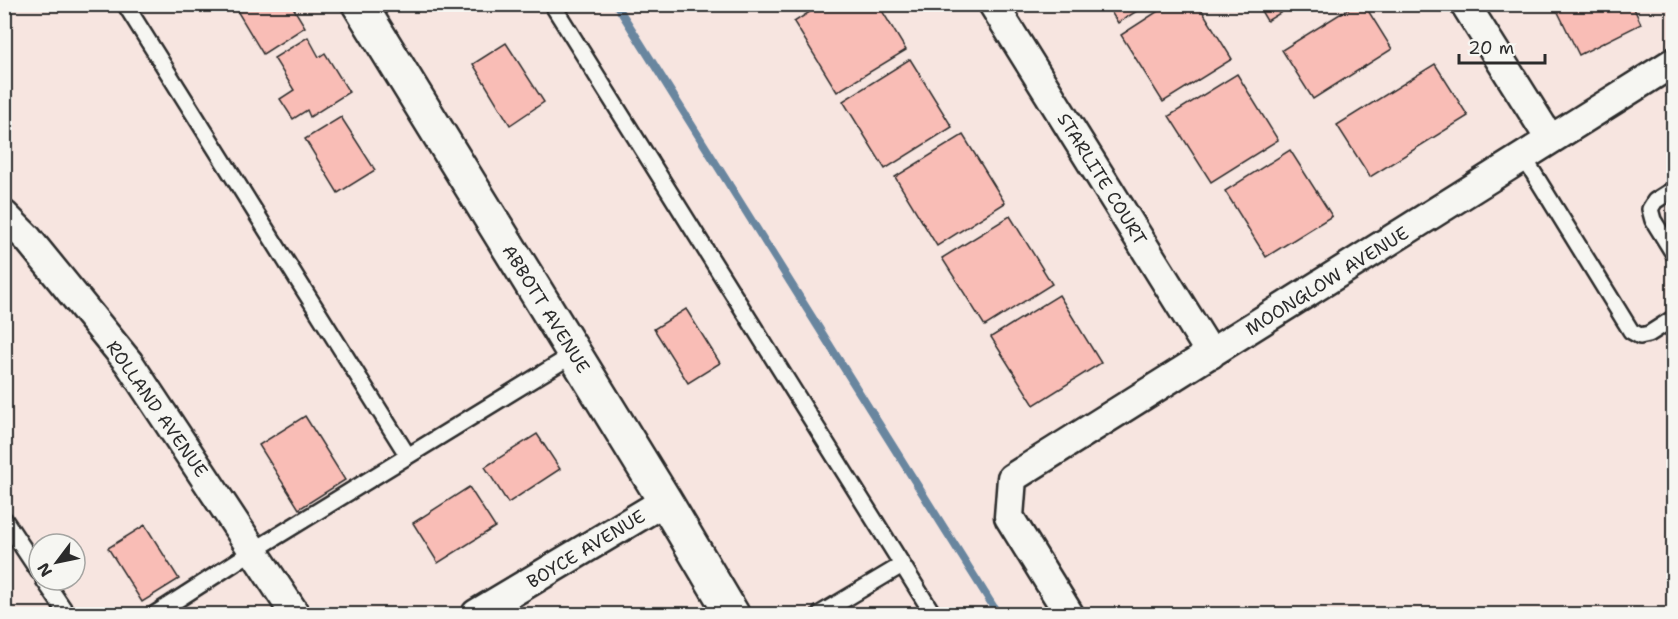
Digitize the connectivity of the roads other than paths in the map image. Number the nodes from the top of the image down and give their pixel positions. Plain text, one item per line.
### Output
1 (125, 4) edge
2 (359, 4) edge
3 (552, 4) edge
4 (993, 4) edge
5 (1465, 4) edge
6 (1674, 62) edge
7 (1550, 139) junction
8 (1522, 156) junction
9 (1674, 189) edge
10 (4, 215) edge
11 (1674, 254) edge
12 (1674, 318) edge
13 (574, 354) junction
14 (1211, 354) junction
15 (408, 456) junction
16 (664, 501) junction
17 (4, 519) edge
18 (253, 551) junction
19 (27, 554) edge
20 (902, 565) junction
21 (52, 592) edge
22 (67, 615) edge
23 (155, 615) edge
24 (295, 615) edge
25 (476, 615) edge
26 (732, 615) edge
27 (820, 615) edge
28 (933, 615) edge
29 (1069, 615) edge

1 - 15 lane
2 - 13 street, ABBOTT AVENUE
3 - 20 lane
4 - 14 street, STARLITE COURT
5 - 7 street
6 - 7 street, MOONGLOW AVENUE
7 - 8 street, MOONGLOW AVENUE
8 - 12 lane
8 - 14 street, MOONGLOW AVENUE
9 - 11 lane
10 - 18 street, ROLLAND AVENUE
13 - 15 lane
13 - 16 street, ABBOTT AVENUE
14 - 29 street, MOONGLOW AVENUE
15 - 18 lane
16 - 25 street, BOYCE AVENUE
16 - 26 street, ABBOTT AVENUE
17 - 19 lane
18 - 23 lane
18 - 24 street, ROLLAND AVENUE
20 - 27 lane
20 - 28 lane
21 - 22 lane

